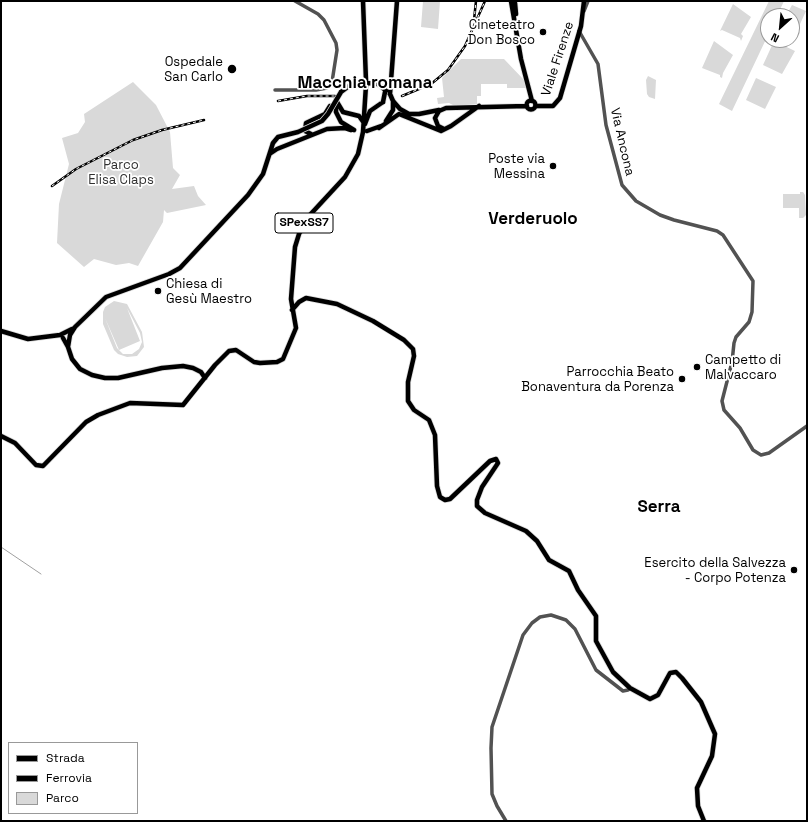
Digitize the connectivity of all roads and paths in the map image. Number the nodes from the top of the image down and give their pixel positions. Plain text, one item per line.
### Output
1 (295, 1) edge
2 (363, 1) edge
3 (397, 1) edge
4 (521, 1) edge
5 (586, 1) edge
6 (513, 2) edge
7 (579, 30) junction
8 (366, 71) junction
9 (366, 83) junction
10 (353, 85) junction
11 (275, 90) dead end
12 (388, 92) junction
13 (337, 97) junction
14 (532, 101) junction
15 (394, 102) junction
16 (479, 106) junction
17 (527, 106) junction
18 (536, 106) junction
19 (459, 107) junction
20 (441, 110) junction
21 (462, 118) junction
22 (310, 121) junction
23 (364, 122) junction
24 (379, 128) junction
25 (446, 129) junction
26 (365, 131) junction
27 (312, 134) junction
28 (271, 153) junction
29 (292, 310) junction
30 (1, 331) edge
31 (67, 337) junction
32 (200, 373) junction
33 (210, 373) junction
34 (204, 378) junction
35 (198, 388) junction
36 (807, 426) edge
37 (1, 436) edge
38 (630, 688) junction
39 (506, 821) edge
40 (704, 821) edge

1 - 11 street
2 - 8 main road, SPexSS7
3 - 12 main road
4 - 6 main road
5 - 7 main road, Viale Firenze
6 - 14 main road, Viale Firenze
7 - 18 main road, Viale Firenze
7 - 36 street, Via Ancona
8 - 9 main road, SPexSS7
8 - 10 main road
9 - 10 main road
9 - 12 main road
9 - 23 main road, SPexSS7
10 - 13 main road, bridge
12 - 15 main road, bridge
12 - 26 main road, bridge
13 - 22 main road, bridge
13 - 23 main road
13 - 27 main road
13 - 28 main road, bridge
14 - 17 main road
14 - 18 main road
15 - 20 main road, Viale Firenze
15 - 24 main road
16 - 17 main road, Viale Firenze
16 - 19 main road, Viale Firenze
16 - 21 main road
17 - 18 main road, Viale Firenze
19 - 20 main road, Viale Firenze
19 - 21 main road
20 - 25 main road
21 - 25 main road
22 - 27 main road
22 - 27 main road
23 - 26 main road, SPexSS7
24 - 25 main road
24 - 26 main road
26 - 29 main road, SPexSS7
27 - 28 main road
28 - 31 main road
29 - 33 main road
29 - 38 main road
30 - 31 main road
31 - 32 main road
32 - 33 main road
32 - 34 main road
32 - 35 main road
33 - 34 main road
34 - 35 main road
35 - 37 main road
38 - 39 street
38 - 40 main road

